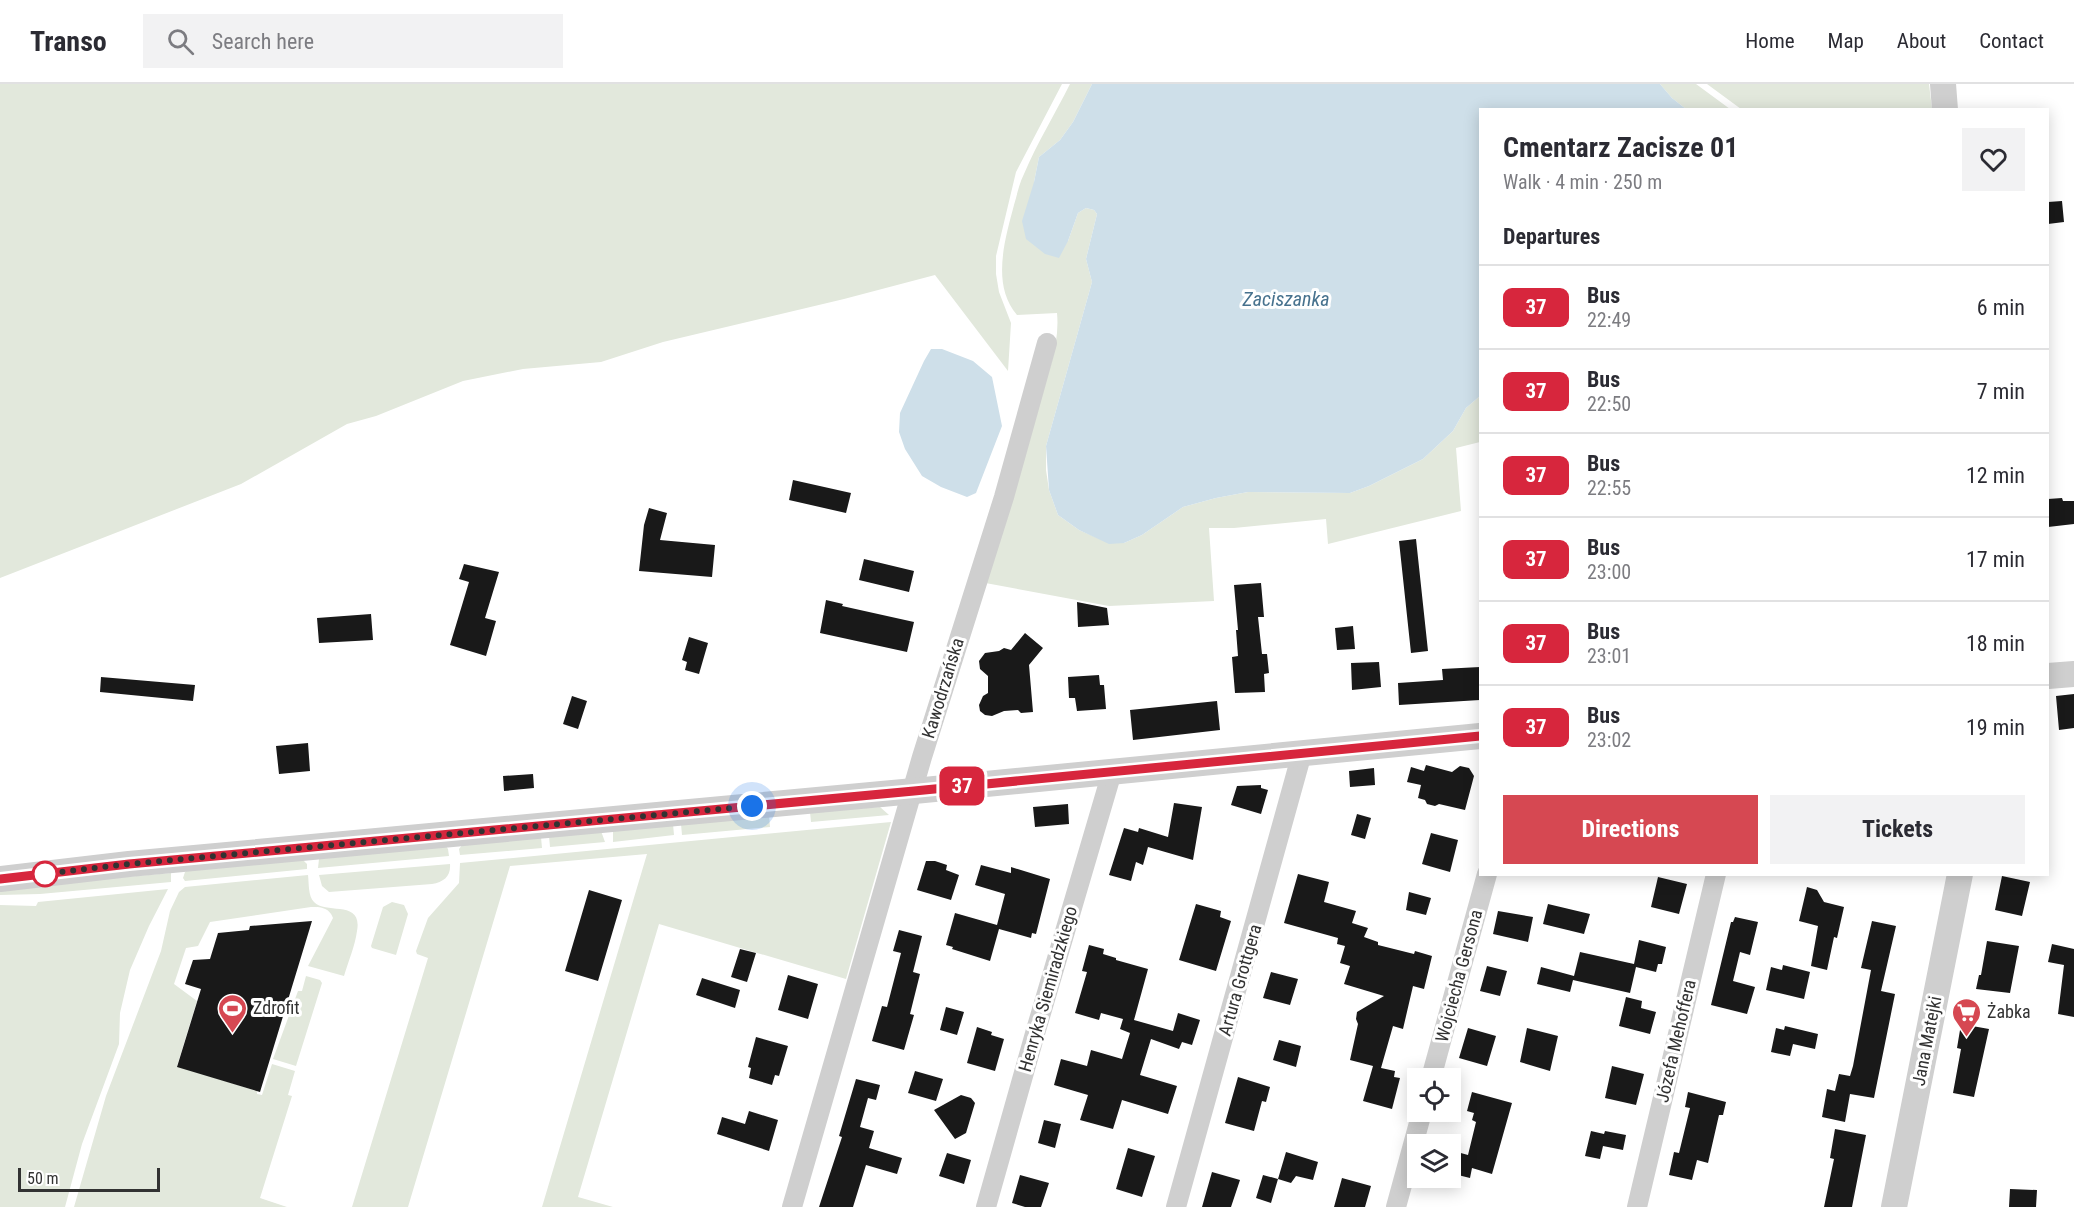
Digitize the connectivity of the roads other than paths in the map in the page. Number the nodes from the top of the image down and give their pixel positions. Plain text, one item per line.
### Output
1 (1943, 84) edge
2 (1945, 108) edge
3 (1047, 343) dead end
4 (2074, 674) edge
5 (2049, 676) edge
6 (1479, 736) edge
7 (1302, 753) junction
8 (1112, 772) junction
9 (914, 791) junction
10 (1486, 876) edge
11 (1716, 876) edge
12 (1960, 876) edge
13 (0, 879) edge
14 (1434, 1068) edge
15 (1419, 1122) edge
16 (792, 1207) edge
17 (986, 1207) edge
18 (1176, 1207) edge
19 (1396, 1207) edge
20 (1637, 1207) edge
21 (1894, 1207) edge

1 - 2 street
3 - 9 street, Kawodrzańska
4 - 5 street
6 - 7 street
7 - 8 street
7 - 18 street, Artura Grottgera
8 - 9 street
8 - 17 street, Henryka Siemiradzkiego
9 - 13 street
9 - 16 street, Kawodrzańska
10 - 14 street, Wojciecha Gersona
11 - 20 street, Józefa Mehoffera
12 - 21 street, Jana Matejki
15 - 19 street

